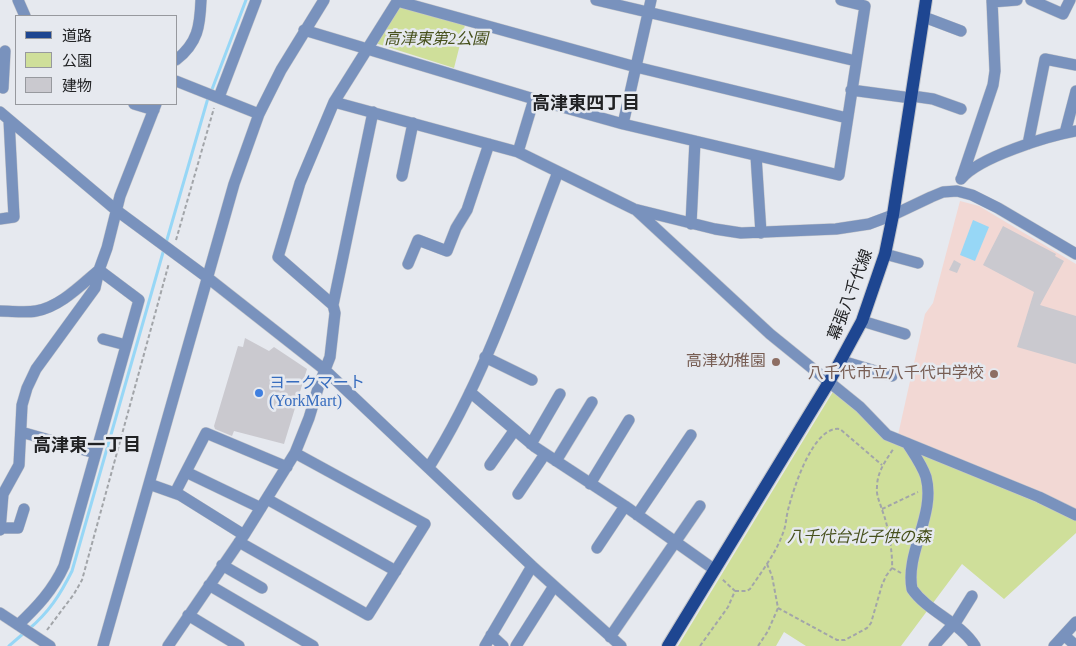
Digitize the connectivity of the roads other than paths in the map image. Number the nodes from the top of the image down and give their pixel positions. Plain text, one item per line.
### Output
1 (18, 0) edge
2 (201, 0) edge
3 (256, 0) edge
4 (324, 0) edge
5 (398, 0) edge
6 (596, 0) edge
7 (651, 0) edge
8 (841, 0) edge
9 (926, 0) edge
10 (1017, 0) edge
11 (1031, 0) edge
12 (1070, 0) edge
13 (992, 1) edge
14 (648, 13) junction
15 (25, 15) edge
16 (924, 17) junction
17 (304, 30) junction
18 (961, 30) dead end
19 (366, 48) junction
20 (7, 50) edge
21 (178, 58) edge
22 (856, 61) junction
23 (1076, 65) edge
24 (636, 67) junction
25 (178, 82) edge
26 (0, 87) edge
27 (851, 90) junction
28 (1076, 90) edge
29 (214, 95) junction
30 (911, 97) junction
31 (534, 99) junction
32 (334, 102) junction
33 (141, 105) edge
34 (155, 107) edge
35 (961, 109) dead end
36 (373, 112) junction
37 (259, 114) junction
38 (3, 116) edge
39 (847, 118) junction
40 (414, 123) junction
41 (623, 124) junction
42 (1070, 132) edge
43 (695, 141) junction
44 (489, 144) junction
45 (1028, 144) junction
46 (518, 152) junction
47 (756, 156) junction
48 (558, 172) junction
49 (402, 176) dead end
50 (962, 177) junction
51 (957, 191) junction
52 (634, 209) junction
53 (116, 210) junction
54 (893, 215) junction
55 (0, 219) edge
56 (691, 224) junction
57 (761, 233) junction
58 (885, 254) junction
59 (1076, 254) edge
60 (918, 263) dead end
61 (408, 264) dead end
62 (99, 270) junction
63 (208, 278) junction
64 (333, 305) junction
65 (0, 311) edge
66 (862, 322) junction
67 (905, 334) dead end
68 (103, 339) dead end
69 (126, 345) junction
70 (485, 357) junction
71 (842, 360) junction
72 (326, 370) junction
73 (892, 376) dead end
74 (532, 380) dead end
75 (829, 382) junction
76 (470, 392) junction
77 (560, 394) dead end
78 (592, 402) dead end
79 (629, 420) dead end
80 (514, 430) junction
81 (21, 432) junction
82 (691, 435) dead end
83 (903, 441) junction
84 (531, 444) junction
85 (95, 453) junction
86 (295, 453) junction
87 (545, 454) junction
88 (556, 461) junction
89 (490, 465) dead end
90 (287, 467) junction
91 (429, 467) junction
92 (186, 472) junction
93 (149, 484) junction
94 (590, 484) junction
95 (175, 494) junction
96 (518, 494) dead end
97 (264, 504) junction
98 (625, 506) junction
99 (700, 506) dead end
100 (24, 509) dead end
101 (637, 515) junction
102 (1076, 515) edge
103 (0, 529) edge
104 (241, 539) junction
105 (675, 542) junction
106 (597, 548) dead end
107 (222, 566) junction
108 (532, 566) junction
109 (396, 571) junction
110 (717, 573) junction
111 (209, 585) junction
112 (554, 586) junction
113 (262, 588) dead end
114 (972, 596) dead end
115 (0, 613) edge
116 (188, 615) junction
117 (1076, 622) edge
118 (952, 624) junction
119 (20, 626) junction
120 (491, 635) junction
121 (1064, 635) junction
122 (610, 637) junction
123 (50, 646) edge
124 (102, 646) edge
125 (168, 646) edge
126 (239, 646) edge
127 (312, 646) edge
128 (485, 646) edge
129 (503, 646) edge
130 (516, 646) edge
131 (621, 646) edge
132 (668, 646) edge
133 (934, 646) edge
134 (975, 646) edge
135 (1054, 646) edge
136 (1076, 646) edge

1 - 15 street
2 - 21 street
3 - 29 street
4 - 17 street
5 - 19 street
5 - 24 street
6 - 14 street
7 - 14 street
8 - 22 street
9 - 16 main road, 幕張八千代線
10 - 13 street
11 - 12 street
13 - 50 street
14 - 22 street
14 - 24 street
16 - 18 street
16 - 30 main road, 幕張八千代線
17 - 19 street
17 - 37 street
19 - 31 street
19 - 32 street
20 - 26 street
22 - 27 street
23 - 45 street
24 - 39 street
24 - 41 street
25 - 29 street
27 - 30 street
27 - 39 street
28 - 42 street
29 - 37 street
30 - 35 street
30 - 54 main road, 幕張八千代線
31 - 41 street
31 - 46 street
32 - 36 street
32 - 64 street
33 - 34 street
34 - 53 street
36 - 40 street
36 - 64 street
37 - 63 street
38 - 53 street
38 - 55 street
39 - 47 street
40 - 44 street
40 - 49 street
41 - 43 street
42 - 45 street
43 - 47 street
43 - 56 street
44 - 46 street
44 - 61 street
45 - 50 street
46 - 48 street
47 - 57 street
48 - 52 street
48 - 70 street
50 - 51 street
51 - 54 street
51 - 59 street
52 - 56 street
52 - 75 street
53 - 62 street
53 - 63 street
54 - 57 street
54 - 58 main road, 幕張八千代線
56 - 57 street
58 - 60 street
58 - 66 main road, 幕張八千代線
62 - 65 street
62 - 69 street
62 - 81 street
63 - 72 street
63 - 93 street
64 - 72 street
66 - 67 street
66 - 71 main road, 幕張八千代線
68 - 69 street
69 - 85 street
70 - 74 street
70 - 76 street
71 - 73 street
71 - 75 main road, 幕張八千代線
72 - 86 street
72 - 91 street
75 - 83 street
75 - 110 main road, 幕張八千代線
76 - 80 street
76 - 91 street
77 - 84 street
78 - 88 street
79 - 94 street
80 - 84 street
80 - 89 street
81 - 85 street
81 - 103 street
82 - 101 street
83 - 102 street
83 - 118 street
84 - 87 street
85 - 119 street
86 - 90 street
86 - 109 street
87 - 88 street
87 - 96 street
88 - 94 street
90 - 92 street
90 - 97 street
91 - 108 street
92 - 95 street
92 - 97 street
93 - 95 street
93 - 124 street
94 - 98 street
95 - 104 street
97 - 104 street
97 - 109 street
98 - 101 street
98 - 106 street
99 - 105 street
100 - 103 street
101 - 105 street
104 - 107 street
104 - 109 street
105 - 110 street
105 - 122 street
107 - 111 street
107 - 113 street
108 - 112 street
108 - 120 street
110 - 132 main road, 幕張八千代線
111 - 116 street
111 - 127 street
112 - 122 street
112 - 130 street
114 - 118 street
115 - 119 street
116 - 125 street
116 - 126 street
117 - 121 street
118 - 133 street
118 - 134 street
119 - 123 street
120 - 128 street
120 - 129 street
121 - 135 street
121 - 136 street
122 - 131 street

